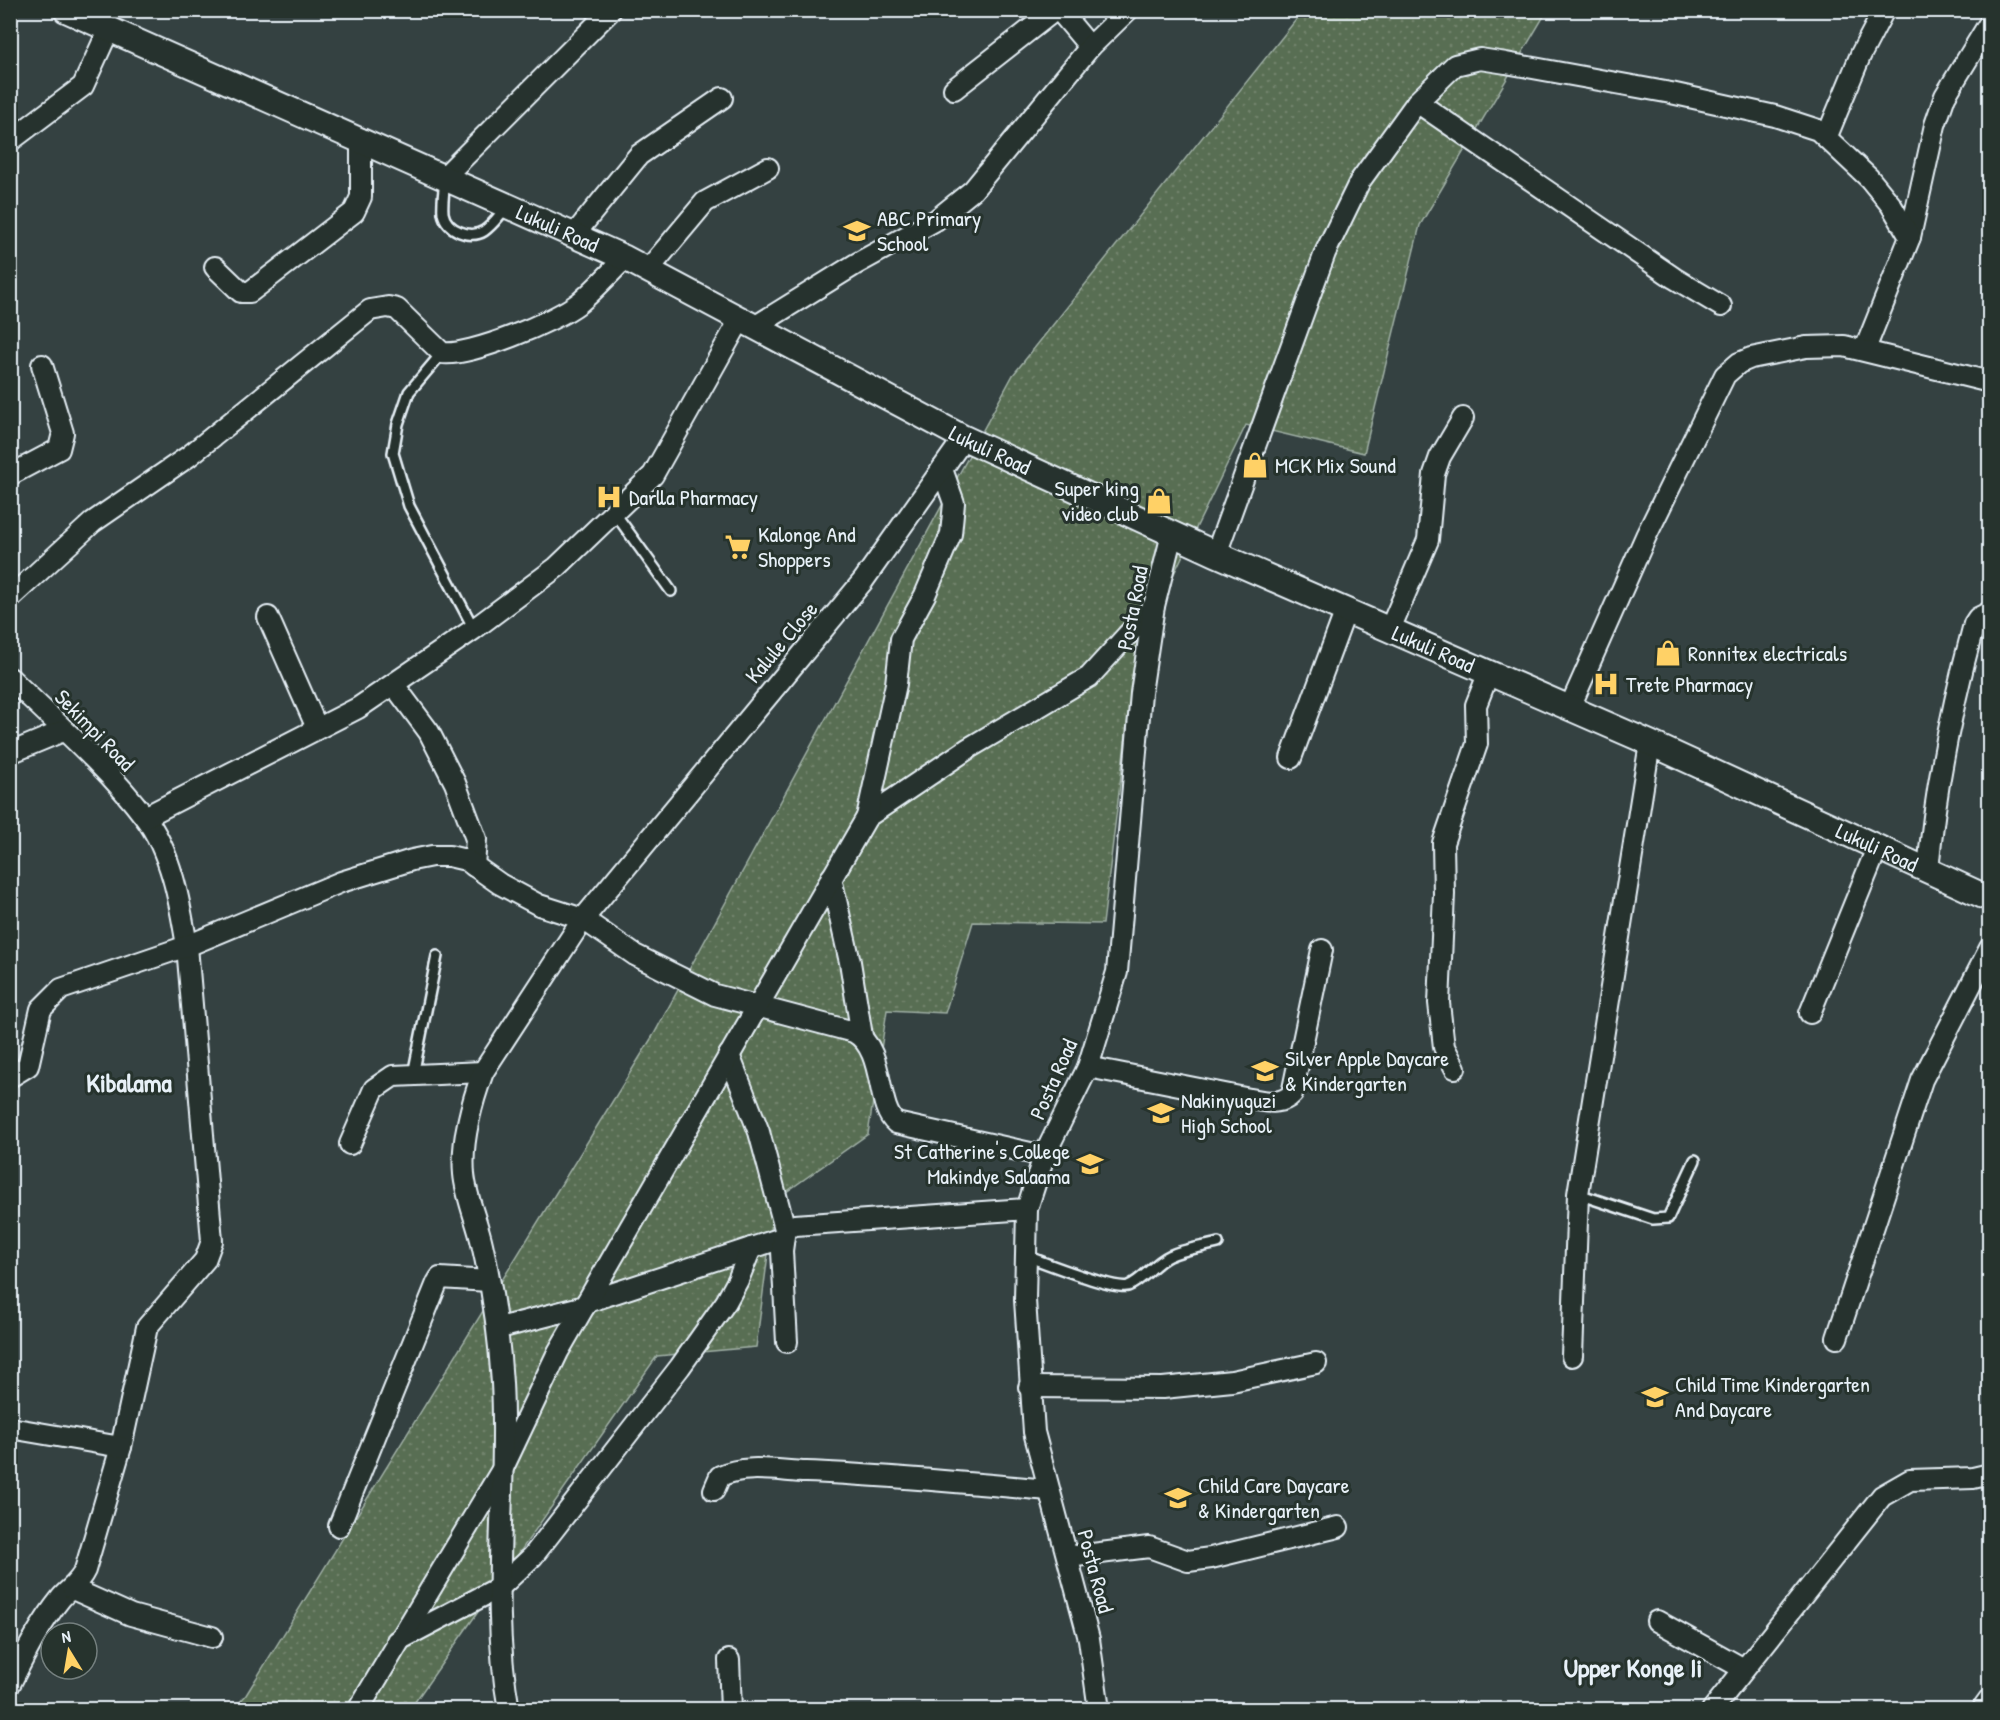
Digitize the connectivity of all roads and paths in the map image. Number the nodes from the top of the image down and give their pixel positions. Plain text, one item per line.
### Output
1 (66, 10) edge
2 (1057, 10) edge
3 (1128, 10) edge
4 (1884, 10) edge
5 (602, 14) edge
6 (1989, 22) edge
7 (109, 29) junction
8 (1090, 47) junction
9 (954, 89) dead end
10 (722, 98) dead end
11 (1417, 102) junction
12 (1827, 136) junction
13 (361, 139) junction
14 (10, 141) edge
15 (768, 168) dead end
16 (445, 176) junction
17 (509, 205) junction
18 (574, 235) junction
19 (1910, 237) junction
20 (625, 258) junction
21 (215, 267) dead end
22 (648, 270) junction
23 (1721, 306) dead end
24 (748, 322) junction
25 (1865, 349) junction
26 (442, 353) junction
27 (42, 365) dead end
28 (1989, 382) edge
29 (1463, 418) dead end
30 (964, 438) junction
31 (942, 469) junction
32 (10, 476) edge
33 (614, 512) junction
34 (1172, 534) junction
35 (1216, 554) junction
36 (671, 591) dead end
37 (10, 598) edge
38 (1154, 606) junction
39 (1346, 610) junction
40 (1989, 612) edge
41 (268, 617) dead end
42 (474, 629) junction
43 (1390, 629) junction
44 (1489, 672) junction
45 (10, 678) edge
46 (394, 685) junction
47 (1570, 706) junction
48 (317, 728) junction
49 (63, 731) junction
50 (1650, 743) junction
51 (10, 753) edge
52 (1291, 758) dead end
53 (145, 817) junction
54 (867, 817) junction
55 (1878, 848) junction
56 (474, 866) junction
57 (1928, 871) junction
58 (831, 878) junction
59 (1989, 899) edge
60 (583, 919) junction
61 (187, 946) junction
62 (1989, 948) edge
63 (1322, 950) dead end
64 (437, 956) dead end
65 (756, 1007) junction
66 (1810, 1014) dead end
67 (862, 1036) junction
68 (729, 1055) junction
69 (1088, 1067) junction
70 (1455, 1068) dead end
71 (483, 1072) junction
72 (413, 1075) junction
73 (10, 1077) edge
74 (350, 1144) dead end
75 (1044, 1156) junction
76 (1695, 1161) dead end
77 (1578, 1194) junction
78 (1027, 1209) junction
79 (784, 1233) junction
80 (1218, 1242) dead end
81 (751, 1248) junction
82 (1026, 1256) junction
83 (489, 1281) junction
84 (586, 1304) junction
85 (499, 1328) junction
86 (1837, 1338) dead end
87 (787, 1342) dead end
88 (1572, 1356) dead end
89 (1316, 1363) dead end
90 (1029, 1387) junction
91 (10, 1428) edge
92 (121, 1447) junction
93 (503, 1468) junction
94 (1989, 1474) edge
95 (714, 1490) dead end
96 (1048, 1490) junction
97 (339, 1526) dead end
98 (1338, 1527) dead end
99 (1068, 1557) junction
100 (500, 1587) junction
101 (73, 1589) junction
102 (1657, 1621) dead end
103 (212, 1637) dead end
104 (397, 1641) junction
105 (729, 1660) dead end
106 (1744, 1669) junction
107 (10, 1684) edge
108 (1989, 1699) edge
109 (358, 1710) edge
110 (509, 1710) edge
111 (731, 1710) edge
112 (1099, 1710) edge
113 (1712, 1710) edge
114 (1982, 1710) edge

1 - 7 street, Lukuli Road
2 - 8 street
2 - 9 street
3 - 8 street
4 - 12 street
5 - 16 street
6 - 19 street
7 - 13 street, Lukuli Road
7 - 14 street
8 - 24 street
10 - 18 street
11 - 12 street
11 - 23 street
11 - 35 street
12 - 19 street
13 - 16 street, Lukuli Road
13 - 21 street
15 - 22 street
16 - 17 street, Lukuli Road
16 - 17 lane
17 - 18 street, Lukuli Road
18 - 20 street, Lukuli Road
19 - 25 street
20 - 22 street, Lukuli Road
20 - 26 street
22 - 24 street, Lukuli Road
24 - 30 street, Lukuli Road
24 - 33 street
25 - 28 street
25 - 47 street
26 - 37 street
26 - 42 lane
27 - 32 street
29 - 43 street
30 - 31 street, Kalule Close
30 - 34 street, Lukuli Road
31 - 54 street
31 - 60 street, Kalule Close
33 - 36 lane
33 - 42 street
34 - 35 street, Lukuli Road
34 - 38 street, Posta Road
35 - 39 street, Lukuli Road
38 - 54 street
38 - 69 street, Posta Road
39 - 43 street, Lukuli Road
39 - 52 street
40 - 57 street
41 - 48 street
42 - 46 street
43 - 44 street, Lukuli Road
44 - 47 street, Lukuli Road
44 - 70 street
45 - 49 street, Sekimpi Road
46 - 48 street
46 - 56 street
47 - 50 street, Lukuli Road
48 - 53 street
49 - 51 street
49 - 53 street, Sekimpi Road
50 - 55 street, Lukuli Road
50 - 77 street
53 - 61 street, Sekimpi Road
54 - 58 street
55 - 57 street, Lukuli Road
55 - 66 street
56 - 60 street
56 - 61 street
57 - 59 street, Lukuli Road
58 - 65 street
58 - 67 street
60 - 65 street
60 - 71 street, Kalule Close
61 - 73 street
61 - 92 street, Sekimpi Road
62 - 86 street
63 - 69 street
64 - 72 lane
65 - 67 street
65 - 68 street
67 - 75 street
68 - 79 street
68 - 84 street
69 - 75 street, Posta Road
71 - 72 street
71 - 83 street, Kalule Close
72 - 74 street
75 - 78 street, Posta Road
76 - 77 lane
77 - 88 street
78 - 79 street
78 - 82 street, Posta Road
79 - 81 street
79 - 87 street
80 - 82 lane
81 - 84 street
81 - 100 street
82 - 90 street, Posta Road
83 - 85 street, Kalule Close
83 - 97 street
84 - 85 street
84 - 93 street
85 - 93 street, Kalule Close
89 - 90 street
90 - 96 street, Posta Road
91 - 92 street
92 - 101 street, Sekimpi Road
93 - 100 street, Kalule Close
93 - 104 street
94 - 106 street
95 - 96 street
96 - 99 street, Posta Road
98 - 99 street
99 - 112 street, Posta Road
100 - 104 street
100 - 110 street, Kalule Close
101 - 103 street
101 - 107 street, Sekimpi Road
102 - 106 street
104 - 109 street
105 - 111 street
106 - 113 street
108 - 114 street

